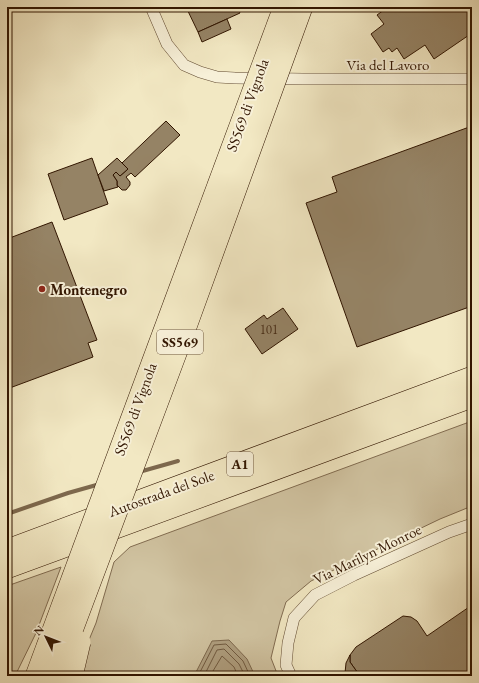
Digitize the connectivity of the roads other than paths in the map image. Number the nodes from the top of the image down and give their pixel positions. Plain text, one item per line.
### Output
1 (151, 7) edge
2 (284, 7) edge
3 (302, 7) edge
4 (472, 79) edge
5 (472, 378) edge
6 (472, 397) edge
7 (136, 461) junction
8 (472, 524) edge
9 (7, 550) edge
10 (7, 568) edge
11 (55, 625) junction
12 (26, 676) edge
13 (36, 676) edge
14 (55, 676) edge
15 (72, 676) edge
16 (291, 676) edge

1 - 4 street, Via del Lavoro
2 - 11 highway, SS569 di Vignola / SS569, bridge
3 - 7 highway, SS569 di Vignola / SS569, bridge
5 - 9 highway, Autostrada del Sole / A1
6 - 10 highway, Autostrada del Sole / A1
7 - 14 highway, SS569 di Vignola / SS569, bridge
7 - 15 highway, bridge
8 - 16 street, Via Marilyn Monroe
11 - 12 highway, bridge
11 - 13 highway, SS569 di Vignola / SS569, bridge

